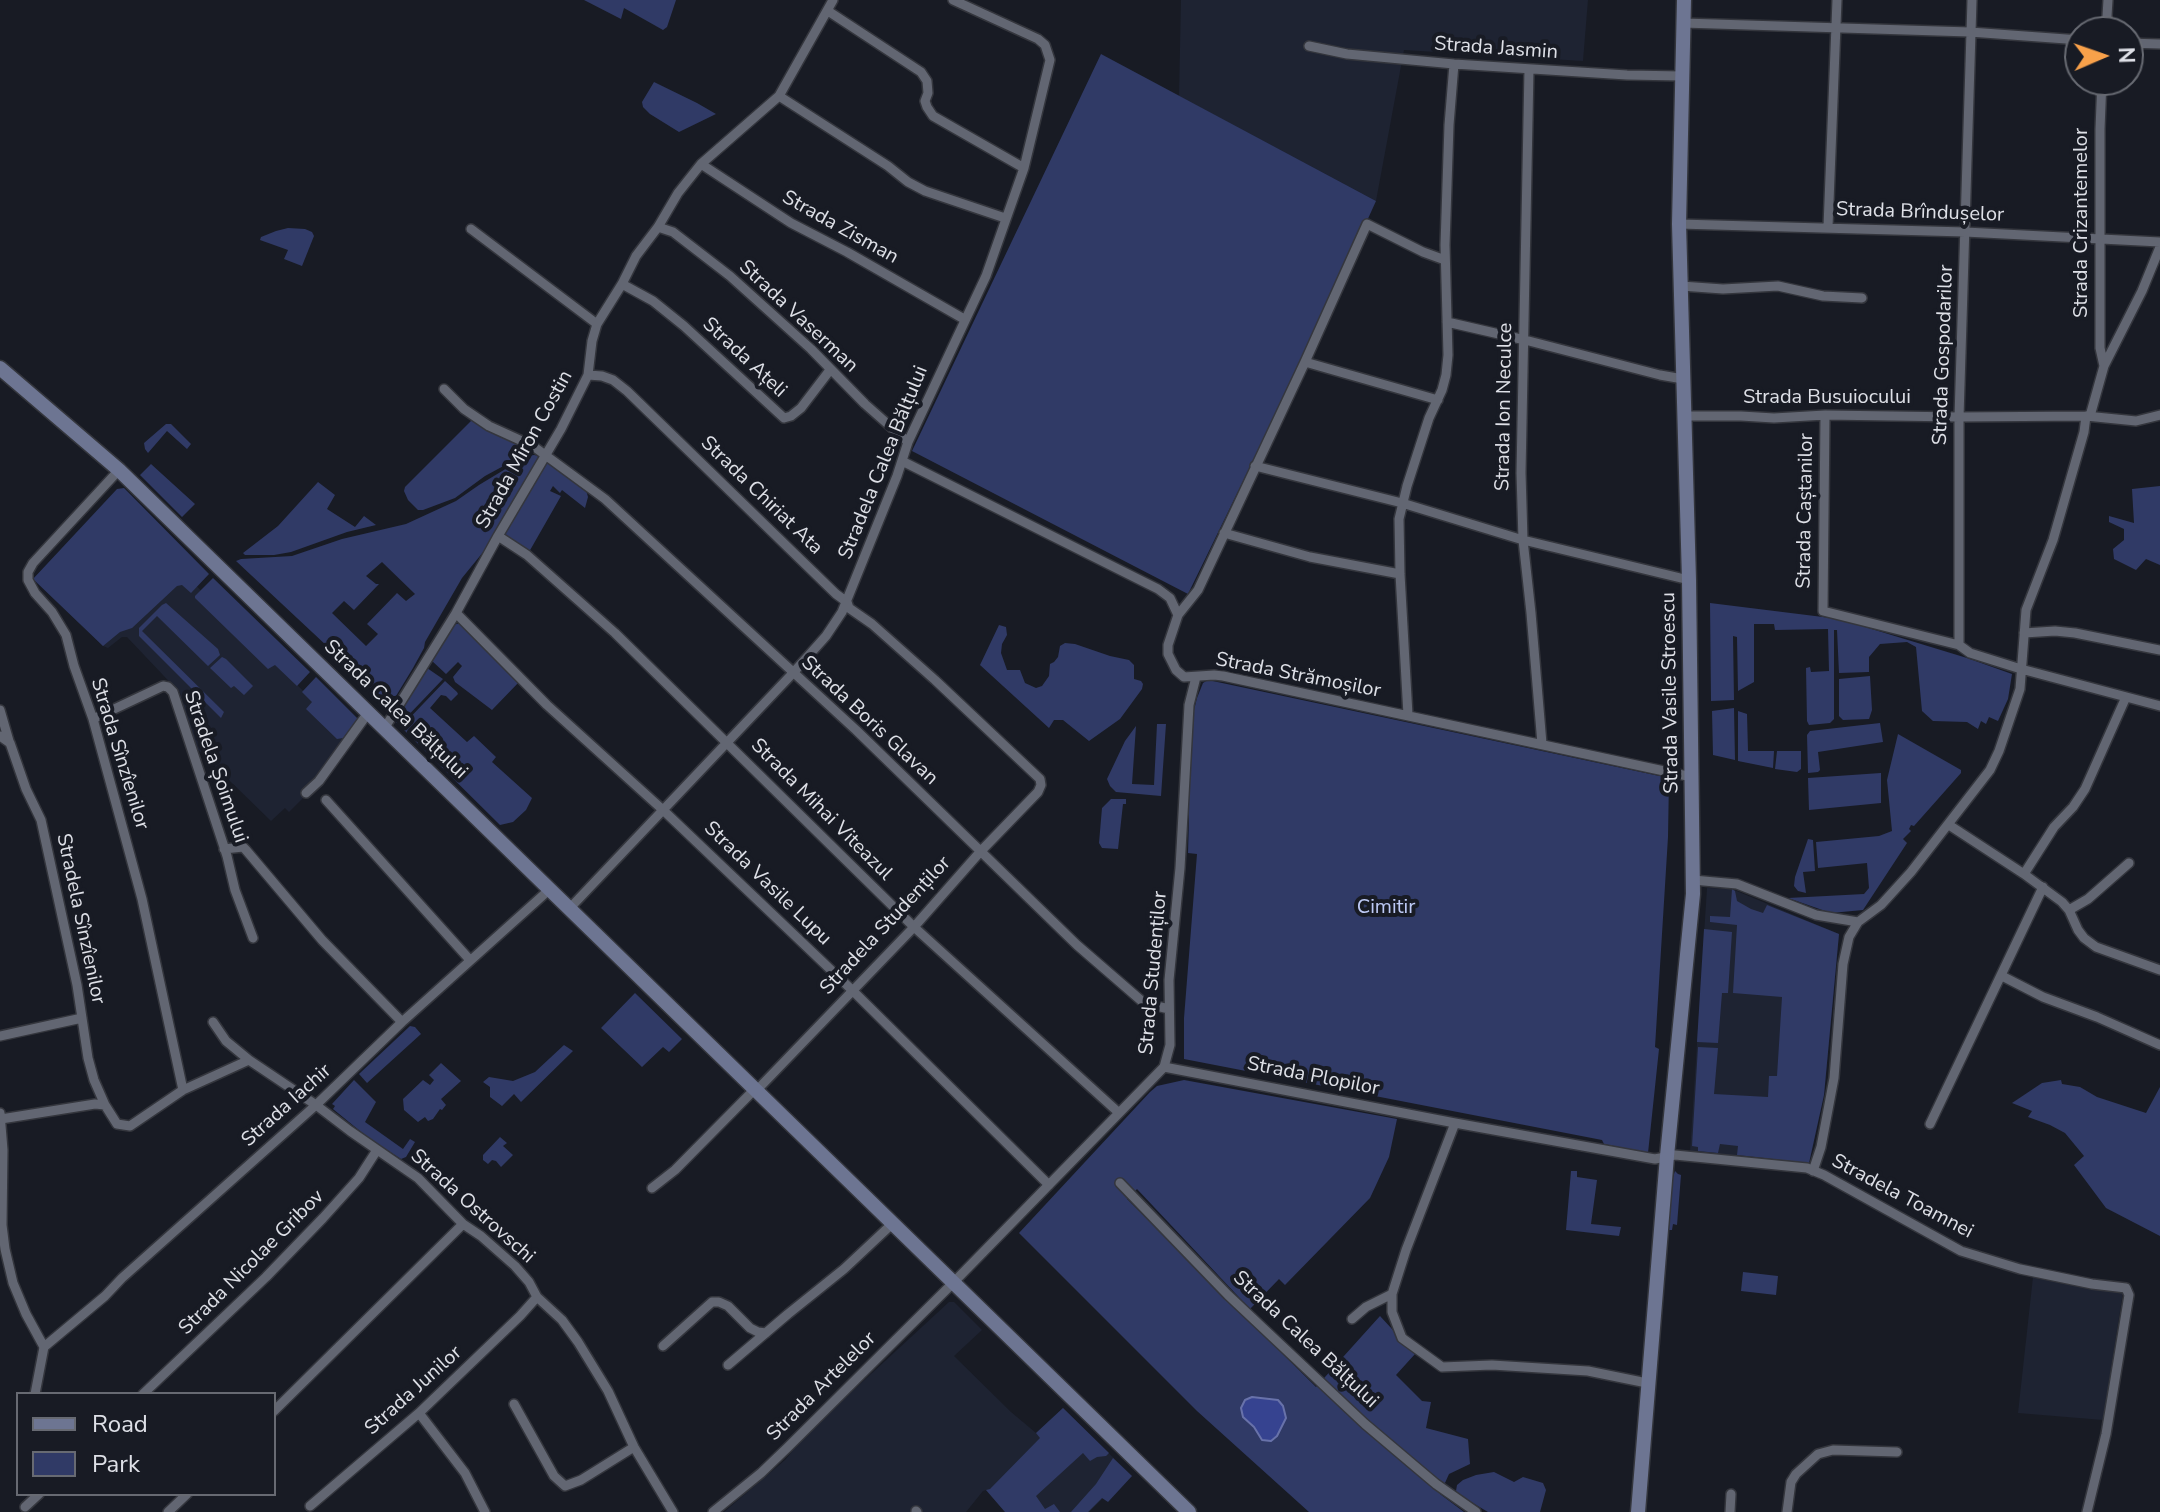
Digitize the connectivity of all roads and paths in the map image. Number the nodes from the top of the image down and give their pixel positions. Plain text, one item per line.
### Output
1 (833, 0) edge
2 (953, 0) edge
3 (1684, 0) edge
4 (1837, 0) edge
5 (1972, 0) edge
6 (828, 11) junction
7 (1683, 23) junction
8 (1836, 27) junction
9 (1970, 32) junction
10 (2064, 39) edge
11 (1309, 46) dead end
12 (1454, 64) junction
13 (1529, 69) junction
14 (1682, 76) junction
15 (779, 96) junction
16 (2102, 96) edge
17 (701, 164) junction
18 (1024, 168) junction
19 (1005, 218) junction
20 (1679, 224) junction
21 (658, 227) junction
22 (1828, 227) junction
23 (471, 229) dead end
24 (1965, 232) junction
25 (2099, 238) junction
26 (2160, 244) edge
27 (1445, 260) junction
28 (622, 284) junction
29 (1681, 286) junction
30 (1862, 298) dead end
31 (964, 319) junction
32 (1447, 322) junction
33 (597, 324) junction
34 (1525, 340) junction
35 (1305, 362) junction
36 (2104, 366) junction
37 (0, 368) edge
38 (830, 370) junction
39 (588, 375) junction
40 (1683, 379) junction
41 (444, 389) dead end
42 (1438, 400) junction
43 (1825, 415) junction
44 (2160, 415) edge
45 (1684, 416) junction
46 (2088, 416) junction
47 (1959, 417) junction
48 (908, 442) junction
49 (545, 455) junction
50 (902, 461) junction
51 (1255, 466) junction
52 (119, 470) junction
53 (1402, 503) junction
54 (1224, 533) junction
55 (498, 536) junction
56 (1523, 540) junction
57 (1400, 574) junction
58 (1689, 580) junction
59 (847, 602) junction
60 (456, 613) junction
61 (1178, 615) junction
62 (2024, 633) junction
63 (1959, 645) junction
64 (2160, 650) edge
65 (2021, 669) junction
66 (793, 673) junction
67 (1196, 677) junction
68 (2126, 697) junction
69 (2160, 706) edge
70 (0, 710) edge
71 (368, 713) junction
72 (1408, 715) junction
73 (93, 719) junction
74 (384, 729) junction
75 (0, 736) edge
76 (10, 743) junction
77 (728, 743) junction
78 (1542, 744) junction
79 (1692, 777) junction
80 (1041, 785) joint
81 (306, 793) dead end
82 (326, 800) dead end
83 (663, 810) junction
84 (1949, 825) junction
85 (224, 849) junction
86 (980, 852) junction
87 (2129, 863) dead end
88 (2024, 874) junction
89 (1693, 880) junction
90 (2043, 887) junction
91 (550, 889) junction
92 (570, 908) junction
93 (2069, 910) junction
94 (1858, 922) junction
95 (914, 927) junction
96 (253, 938) dead end
97 (470, 960) junction
98 (2160, 970) edge
99 (2002, 976) junction
100 (852, 990) junction
101 (1169, 1009) junction
102 (82, 1018) junction
103 (213, 1022) dead end
104 (402, 1022) junction
105 (0, 1036) edge
106 (2160, 1045) edge
107 (249, 1060) junction
108 (1164, 1067) junction
109 (183, 1090) junction
110 (756, 1090) junction
111 (105, 1105) junction
112 (316, 1105) junction
113 (1118, 1112) junction
114 (0, 1113) edge
115 (1, 1119) edge
116 (1455, 1123) junction
117 (1930, 1124) dead end
118 (377, 1150) junction
119 (1667, 1156) junction
120 (1813, 1171) junction
121 (1120, 1183) dead end
122 (1049, 1185) junction
123 (652, 1188) dead end
124 (463, 1224) junction
125 (892, 1224) junction
126 (2, 1249) edge
127 (953, 1283) junction
128 (1392, 1294) junction
129 (537, 1297) junction
130 (1352, 1319) dead end
131 (766, 1333) junction
132 (663, 1346) dead end
133 (44, 1347) junction
134 (728, 1365) dead end
135 (1647, 1383) junction
136 (35, 1392) edge
137 (145, 1392) edge
138 (514, 1404) dead end
139 (276, 1409) edge
140 (419, 1413) junction
141 (634, 1447) junction
142 (1897, 1452) dead end
143 (1731, 1494) dead end
144 (185, 1496) edge
145 (310, 1506) dead end
146 (168, 1512) edge
147 (484, 1512) edge
148 (673, 1512) edge
149 (713, 1512) edge
150 (1189, 1512) edge
151 (1476, 1512) edge
152 (1638, 1512) edge
153 (1730, 1512) edge
154 (1787, 1512) edge
155 (2087, 1512) edge

1 - 6 street, Strada Miron Costin
2 - 18 street, Stradela Calea Bălțului
3 - 7 main road, Strada Vasile Stroescu
4 - 8 street
5 - 9 street, Strada Gospodarilor
6 - 15 street, Strada Miron Costin
6 - 18 street
7 - 8 street
7 - 14 main road, Strada Vasile Stroescu
8 - 9 street
8 - 22 street
9 - 10 street
9 - 24 street, Strada Gospodarilor
11 - 12 street, Strada Jasmin
12 - 13 street, Strada Jasmin
12 - 27 street
13 - 14 street, Strada Jasmin
13 - 34 street, Strada Ion Neculce
14 - 20 main road, Strada Vasile Stroescu
15 - 17 street, Strada Miron Costin
15 - 19 street
16 - 25 street, Strada Crizantemelor
17 - 21 street, Strada Miron Costin
17 - 31 street, Strada Zisman
18 - 19 street, Stradela Calea Bălțului
19 - 31 street, Stradela Calea Bălțului
20 - 22 street, Strada Brîndușelor
20 - 29 main road, Strada Vasile Stroescu
21 - 28 street, Strada Miron Costin
21 - 38 street, Strada Vaserman
22 - 24 street, Strada Brîndușelor
23 - 33 street
24 - 25 street, Strada Brîndușelor
24 - 47 street, Strada Gospodarilor
25 - 26 street, Strada Brîndușelor
25 - 36 street, Strada Crizantemelor
26 - 36 street
27 - 32 street
27 - 35 street
28 - 33 street, Strada Miron Costin
28 - 38 street, Strada Ațeli
29 - 30 street
29 - 40 main road, Strada Vasile Stroescu
31 - 48 street, Stradela Calea Bălțului
32 - 34 street
32 - 42 street
33 - 39 street, Strada Miron Costin
34 - 40 street
34 - 56 street, Strada Ion Neculce
35 - 42 street
35 - 51 street
36 - 46 street
37 - 52 main road, Strada Calea Bălțului
38 - 48 street, Strada Vaserman
39 - 49 street, Strada Miron Costin
39 - 59 street, Strada Chiriat Ata
40 - 45 main road, Strada Vasile Stroescu
41 - 49 street, Strada Boris Glavan
42 - 53 street
43 - 45 street, Strada Busuiocului
43 - 47 street, Strada Busuiocului
43 - 63 street, Strada Caștanilor
44 - 46 street, Strada Busuiocului
45 - 58 main road, Strada Vasile Stroescu
46 - 47 street, Strada Busuiocului
46 - 62 street
47 - 63 street, Strada Gospodarilor
48 - 50 street, Stradela Calea Bălțului
49 - 55 street, Strada Miron Costin
49 - 66 street, Strada Boris Glavan
50 - 59 street, Stradela Calea Bălțului
50 - 61 street
51 - 53 street
51 - 54 street
52 - 71 main road, Strada Calea Bălțului
52 - 73 street, Strada Sînzîenilor
53 - 56 street
53 - 57 street
54 - 57 street
54 - 61 street
55 - 60 street, Strada Miron Costin
55 - 77 street, Strada Mihai Viteazul
56 - 58 street
56 - 78 street, Strada Ion Neculce
57 - 72 street
58 - 79 main road, Strada Vasile Stroescu
59 - 66 street, Stradela Calea Bălțului
59 - 80 street, Strada Chiriat Ata
60 - 74 street, Strada Miron Costin
60 - 83 street, Strada Vasile Lupu
61 - 67 street, Strada Strămoșilor
62 - 64 street
62 - 65 street
63 - 65 street
65 - 68 street
65 - 84 street
66 - 77 street, Stradela Calea Bălțului
66 - 86 street, Strada Boris Glavan
67 - 72 street, Strada Strămoșilor
67 - 101 street, Strada Studenților
68 - 69 street
68 - 88 street
70 - 76 street, Stradela Sînzîenilor
71 - 74 main road, Strada Calea Bălțului
71 - 81 street
72 - 78 street, Strada Strămoșilor
73 - 85 street, Stradela Șoimului
73 - 109 street, Strada Sînzîenilor
74 - 91 main road, Strada Calea Bălțului
75 - 76 street
76 - 102 street, Stradela Sînzîenilor
77 - 83 street, Stradela Calea Bălțului
77 - 95 street, Strada Mihai Viteazul
78 - 79 street, Strada Strămoșilor
79 - 89 main road, Strada Vasile Stroescu
80 - 86 street, Stradela Studenților
82 - 97 street
83 - 92 street, Stradela Calea Bălțului
83 - 100 street, Strada Vasile Lupu
84 - 88 street
84 - 94 street
85 - 96 street, Stradela Șoimului
85 - 104 street
86 - 95 street, Stradela Studenților
86 - 101 street, Strada Boris Glavan
87 - 93 street
88 - 90 street
89 - 94 street
89 - 119 main road, Strada Vasile Stroescu
90 - 93 street
90 - 99 street
91 - 92 main road, Strada Calea Bălțului
91 - 97 street, Strada Iachir
92 - 110 main road, Strada Calea Bălțului
93 - 98 street
94 - 120 street
95 - 100 street, Stradela Studenților
95 - 113 street, Strada Mihai Viteazul
97 - 104 street, Strada Iachir
99 - 106 street
99 - 117 street
100 - 110 street, Stradela Studenților
100 - 122 street, Strada Vasile Lupu
101 - 108 street, Strada Studenților
102 - 105 street
102 - 111 street, Stradela Sînzîenilor
103 - 107 street, Strada Ostrovschi
104 - 112 street, Strada Iachir
107 - 109 street
107 - 112 street, Strada Ostrovschi
108 - 113 street, Strada Studenților
108 - 116 street, Strada Plopilor
109 - 111 street
110 - 123 street
110 - 125 main road, Strada Calea Bălțului
111 - 115 street
112 - 118 street, Strada Ostrovschi
112 - 133 street, Strada Iachir
113 - 122 street, Strada Studenților
114 - 115 street
115 - 126 street
116 - 119 street, Strada Plopilor
116 - 128 street
118 - 124 street, Strada Ostrovschi
118 - 137 street, Strada Nicolae Gribov
119 - 120 street, Stradela Toamnei
119 - 135 main road, Strada Vasile Stroescu
120 - 155 street, Stradela Toamnei
121 - 151 street, Strada Calea Bălțului
122 - 127 street, Strada Studenților
124 - 129 street, Strada Ostrovschi
124 - 139 street
125 - 127 main road, Strada Calea Bălțului
125 - 131 street
126 - 133 street
127 - 149 street, Strada Artelelor
127 - 150 main road, Strada Calea Bălțului
128 - 130 street
128 - 135 street
129 - 140 street, Strada Junilor
129 - 141 street, Strada Ostrovschi
131 - 132 street
131 - 134 street
133 - 136 street
135 - 152 main road, Strada Vasile Stroescu
138 - 141 street
140 - 145 street, Strada Junilor
140 - 147 street
141 - 148 street, Strada Ostrovschi
142 - 154 street
143 - 153 street
144 - 146 street

